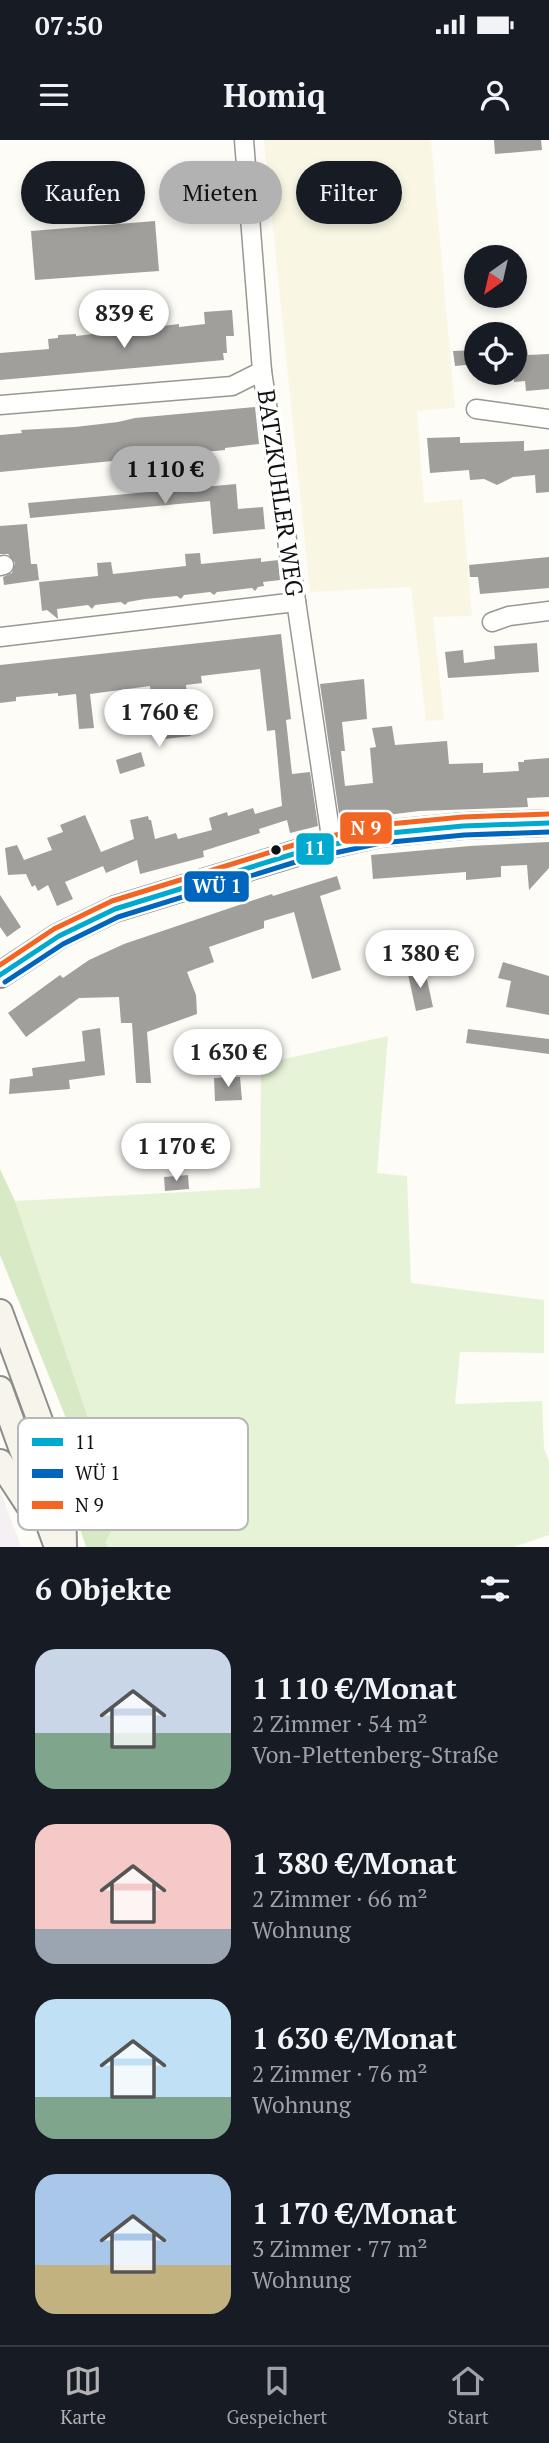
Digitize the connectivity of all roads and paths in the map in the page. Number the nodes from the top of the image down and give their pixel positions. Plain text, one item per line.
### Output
1 (244, 140) edge
2 (262, 371) junction
3 (0, 405) edge
4 (476, 409) dead end
5 (549, 419) edge
6 (296, 602) junction
7 (549, 611) edge
8 (492, 622) dead end
9 (0, 637) edge
10 (549, 823) edge
11 (332, 844) junction
12 (0, 975) edge
13 (0, 1312) edge
14 (0, 1389) edge
15 (39, 1418) edge
16 (18, 1437) edge
17 (0, 1462) edge
18 (18, 1488) edge
19 (48, 1530) edge
20 (59, 1546) edge

1 - 2 street, BATZKUHLER WEG
2 - 3 street
2 - 6 street, BATZKUHLER WEG
4 - 5 street
6 - 9 street
6 - 11 street, BATZKUHLER WEG
7 - 8 street
10 - 11 main road
11 - 12 main road
13 - 15 main road
14 - 16 main road
17 - 18 main road
19 - 20 main road

